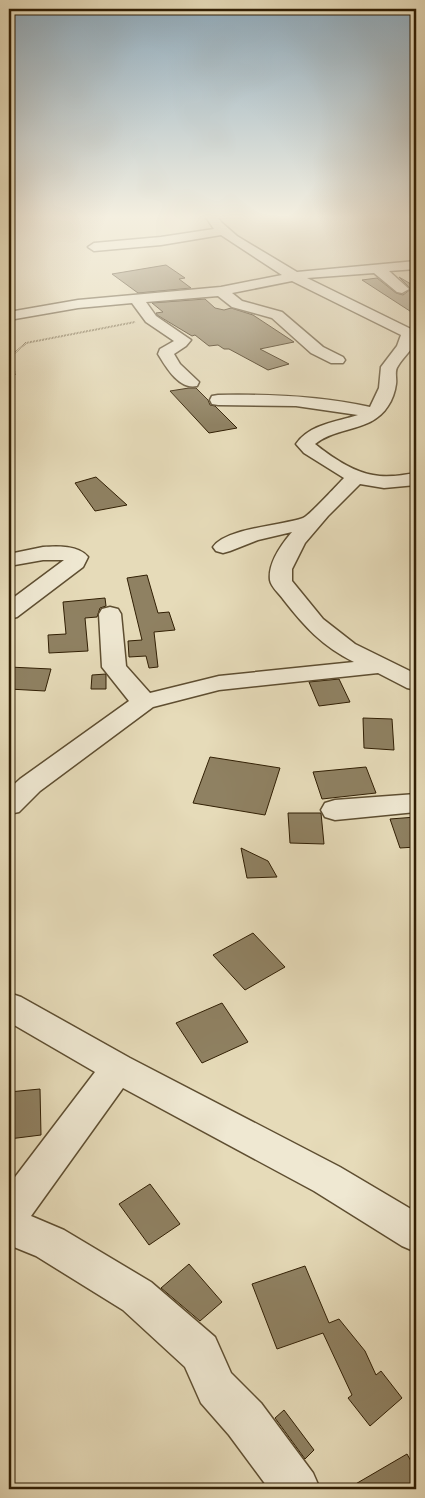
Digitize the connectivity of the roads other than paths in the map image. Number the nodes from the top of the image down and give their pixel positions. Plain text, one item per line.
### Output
1 (242, 286) edge
2 (312, 286) edge
3 (398, 286) edge
4 (402, 289) dead end
5 (220, 290) junction
6 (136, 299) junction
7 (9, 316) edge
8 (337, 360) dead end
9 (191, 382) dead end
10 (218, 400) dead end
11 (374, 413) junction
12 (356, 477) junction
13 (416, 479) edge
14 (310, 522) junction
15 (223, 547) dead end
16 (9, 560) edge
17 (9, 612) edge
18 (110, 614) dead end
19 (380, 666) junction
20 (416, 683) edge
21 (144, 702) junction
22 (416, 803) edge
23 (9, 805) edge
24 (336, 810) dead end
25 (9, 1006) edge
26 (118, 1068) junction
27 (9, 1215) edge
28 (9, 1226) edge
29 (416, 1233) edge
30 (297, 1489) edge

1 - 5 street
2 - 11 street
3 - 4 street
5 - 6 street
5 - 8 street
6 - 7 street
6 - 9 street
10 - 11 street
11 - 12 street
12 - 13 street
12 - 14 street
14 - 15 street
14 - 19 street
16 - 17 street
18 - 21 street
19 - 20 street
19 - 21 street
21 - 23 street
22 - 24 street
25 - 26 street
26 - 27 street
26 - 29 street
28 - 30 street

